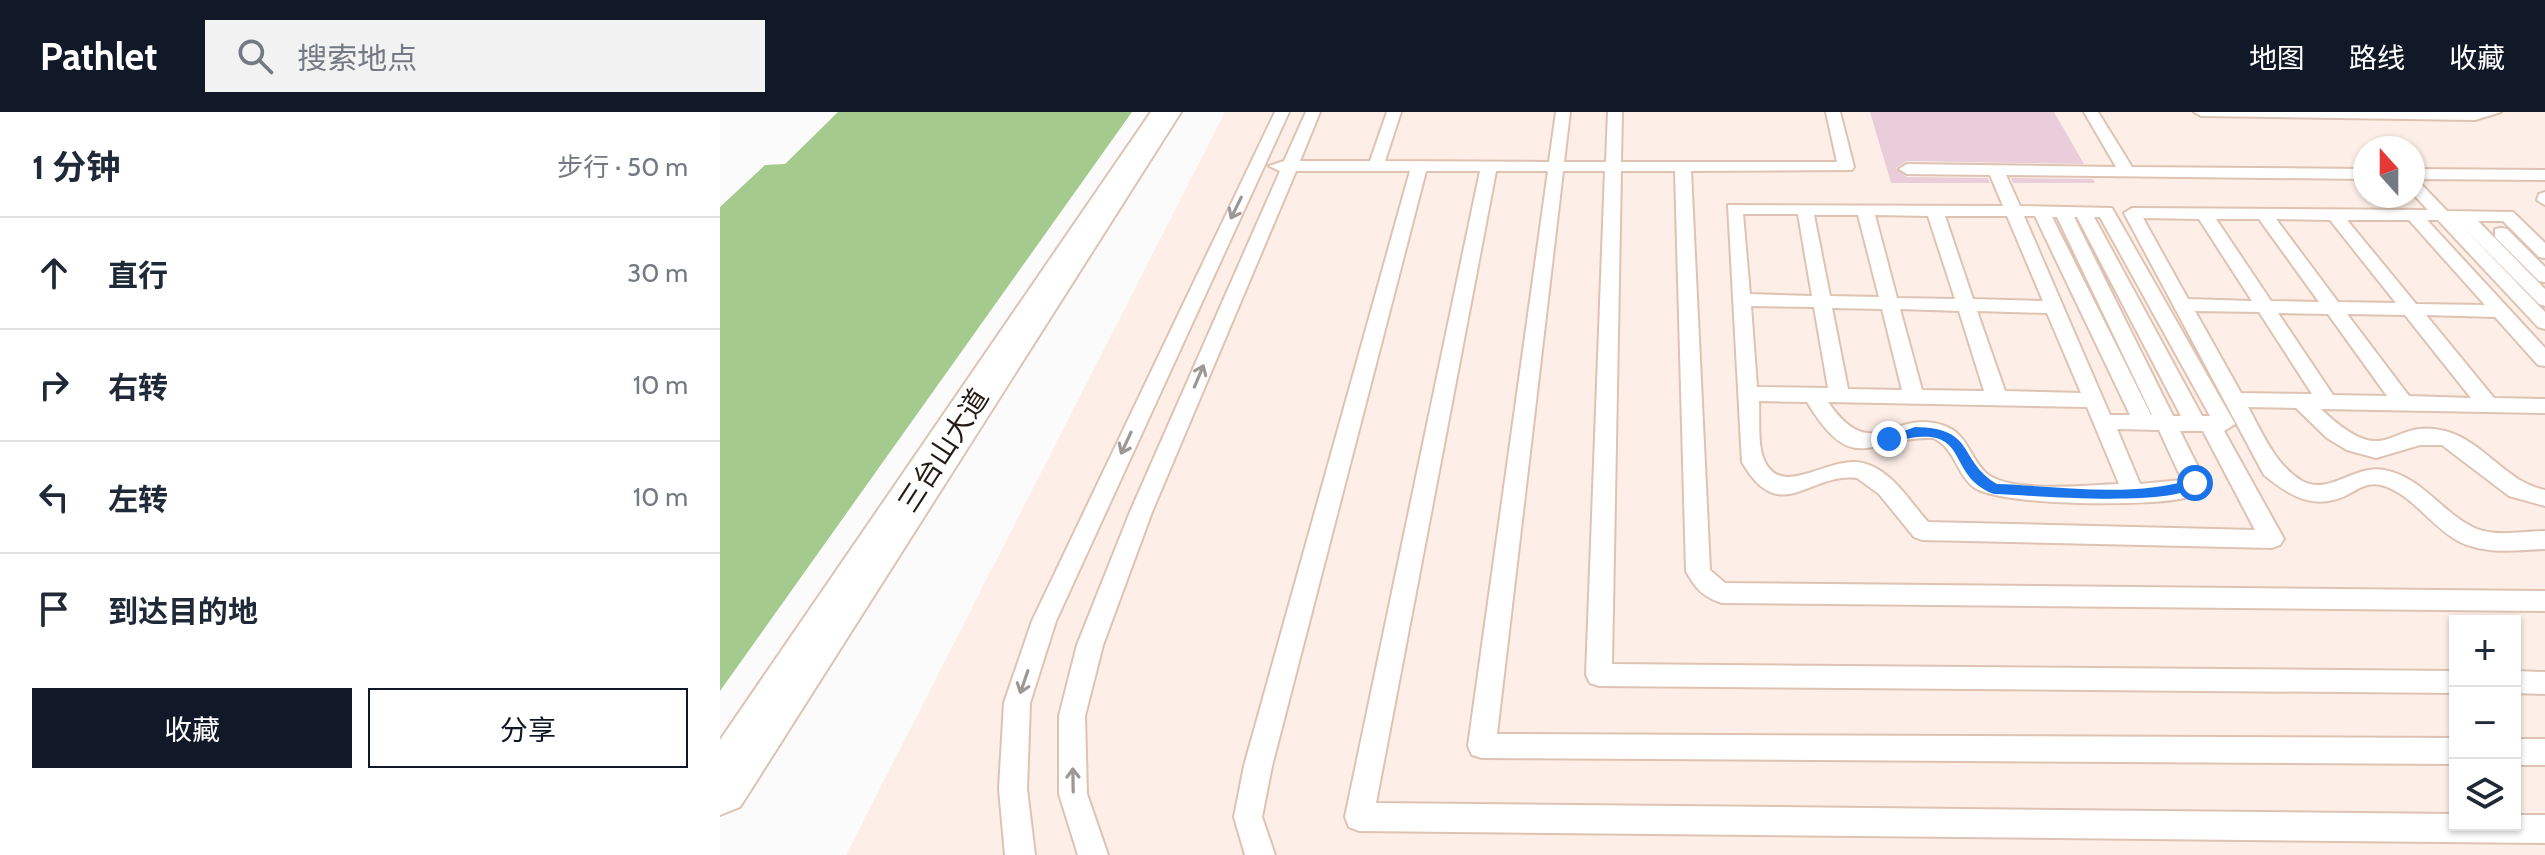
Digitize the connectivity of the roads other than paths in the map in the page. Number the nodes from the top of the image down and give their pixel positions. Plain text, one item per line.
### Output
1 (1166, 112) edge
2 (1282, 112) edge
3 (1313, 112) edge
4 (1394, 112) edge
5 (1563, 112) edge
6 (1615, 112) edge
7 (1833, 112) edge
8 (2091, 112) edge
9 (2201, 112) edge
10 (2494, 112) edge
11 (2438, 114) edge
12 (1256, 166) junction
13 (1290, 166) junction
14 (1376, 166) junction
15 (1419, 166) junction
16 (1489, 166) junction
17 (1557, 167) junction
18 (1614, 167) junction
19 (1683, 167) junction
20 (1907, 169) dead end
21 (1996, 170) junction
22 (2127, 172) junction
23 (2353, 174) edge
24 (2425, 174) edge
25 (2545, 175) edge
26 (2425, 198) edge
27 (1805, 209) junction
28 (1865, 210) junction
29 (1935, 211) junction
30 (2013, 211) junction
31 (2041, 211) junction
32 (2073, 212) junction
33 (2204, 213) junction
34 (2264, 214) junction
35 (2334, 214) junction
36 (2413, 215) junction
37 (2441, 215) junction
38 (2474, 216) junction
39 (2545, 253) edge
40 (2545, 277) edge
41 (1741, 300) junction
42 (2545, 300) edge
43 (1822, 302) junction
44 (1890, 303) junction
45 (1966, 305) junction
46 (2183, 305) junction
47 (2055, 307) junction
48 (2265, 307) junction
49 (2334, 308) junction
50 (2411, 310) junction
51 (2500, 311) junction
52 (2545, 323) edge
53 (2545, 360) edge
54 (1748, 394) junction
55 (1813, 395) junction
56 (1839, 396) junction
57 (1914, 397) junction
58 (1997, 399) junction
59 (2096, 400) junction
60 (2234, 400) junction
61 (2301, 401) junction
62 (2327, 402) junction
63 (2403, 403) junction
64 (2488, 405) junction
65 (2545, 406) edge
66 (2105, 422) junction
67 (2144, 423) junction
68 (2168, 423) junction
69 (2203, 424) junction
70 (2133, 492) junction
71 (2545, 498) edge
72 (2545, 540) edge
73 (2545, 601) edge
74 (2449, 682) edge
75 (2521, 682) edge
76 (2545, 683) edge
77 (2449, 751) edge
78 (2521, 752) edge
79 (2545, 752) edge
80 (720, 788) edge
81 (2545, 829) edge
82 (1020, 855) edge
83 (1093, 855) edge
84 (1260, 855) edge

1 - 80 main road, 三台山大道
2 - 12 lane
3 - 13 lane
4 - 14 lane
5 - 17 lane
6 - 18 lane
7 - 19 lane
8 - 22 lane
9 - 11 lane
10 - 11 lane
12 - 13 lane
12 -> 82 lane
13 - 14 lane
83 -> 13 lane
14 - 15 lane
15 - 16 lane
15 - 84 lane
16 - 17 lane
16 - 81 lane
17 - 18 lane
17 - 77 lane
18 - 19 lane
18 - 74 lane
19 - 73 lane
20 - 21 lane
21 - 22 lane
21 - 30 lane
22 - 23 lane
24 - 25 lane
26 - 37 lane
27 - 28 lane
27 - 41 lane
27 - 43 lane
28 - 29 lane
28 - 44 lane
29 - 30 lane
29 - 45 lane
30 - 31 lane
30 - 47 lane
31 - 32 lane
31 - 67 lane
32 - 68 lane
32 - 69 lane
32 - 69 lane
33 - 34 lane
33 - 46 lane
33 - 48 lane
34 - 35 lane
34 - 49 lane
35 - 36 lane
35 - 50 lane
36 - 37 lane
36 - 51 lane
37 - 38 lane
37 - 52 lane
38 - 39 lane
38 - 40 lane
38 - 42 lane
41 - 43 lane
41 - 54 lane
43 - 44 lane
43 - 56 lane
44 - 45 lane
44 - 57 lane
45 - 47 lane
45 - 58 lane
46 - 48 lane
46 - 60 lane
47 - 59 lane
48 - 49 lane
48 - 62 lane
49 - 50 lane
49 - 63 lane
50 - 51 lane
50 - 64 lane
51 - 53 lane
54 - 55 lane
54 - 69 lane
55 - 56 lane
55 - 70 lane
56 - 57 lane
57 - 58 lane
58 - 59 lane
59 - 66 lane
60 - 61 lane
60 - 72 lane
61 - 62 lane
61 - 71 lane
62 - 63 lane
63 - 64 lane
64 - 65 lane
66 - 67 lane
66 - 70 lane
67 - 68 lane
68 - 69 lane
68 - 70 lane
75 - 76 lane
78 - 79 lane

